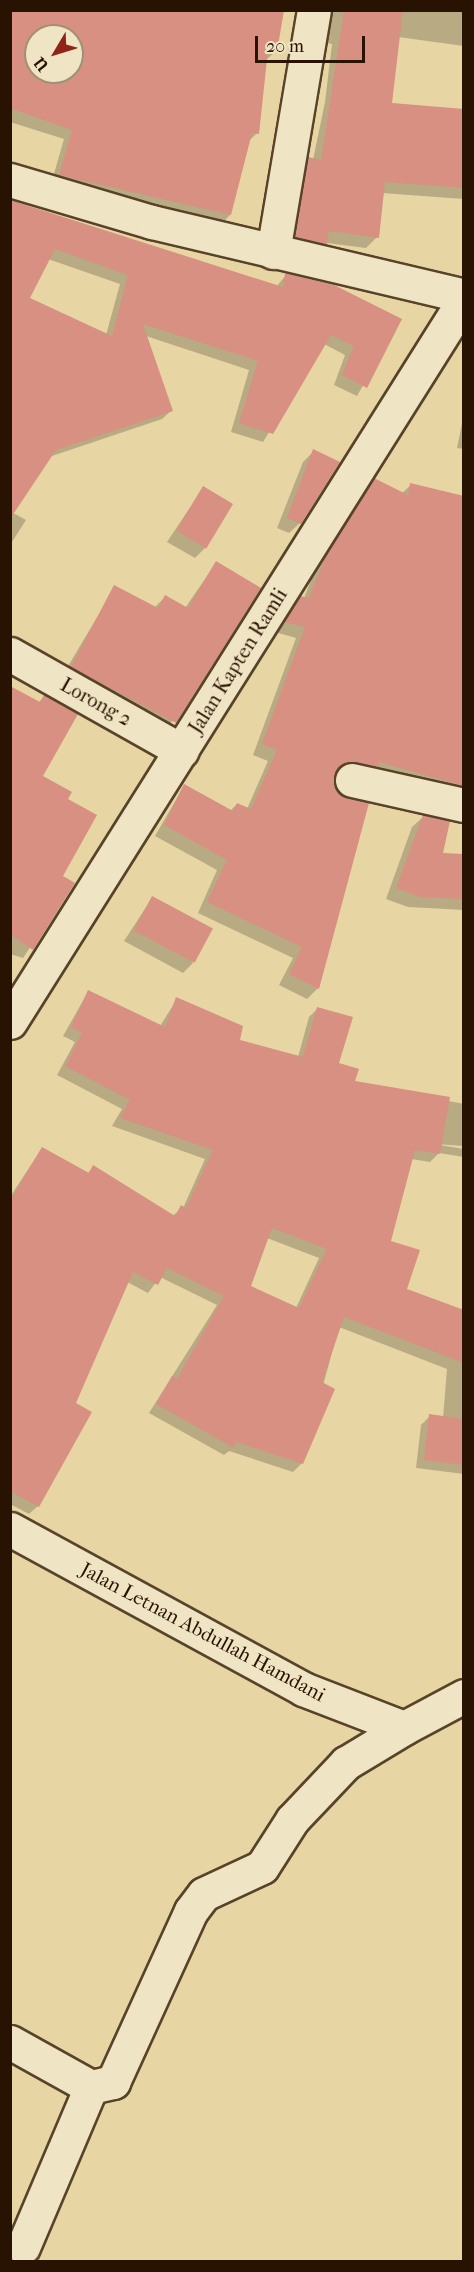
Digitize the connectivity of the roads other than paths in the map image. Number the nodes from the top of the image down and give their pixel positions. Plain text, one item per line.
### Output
1 (314, 10) edge
2 (10, 180) edge
3 (273, 252) junction
4 (464, 298) edge
5 (10, 654) edge
6 (182, 751) junction
7 (352, 780) dead end
8 (464, 805) edge
9 (10, 1022) edge
10 (10, 1529) edge
11 (464, 1696) edge
12 (404, 1728) junction
13 (10, 2042) edge
14 (91, 2087) junction
15 (23, 2247) dead end

1 - 3 street
2 - 3 street
3 - 4 street
4 - 6 street, Jalan Kapten Ramli
5 - 6 street, Lorong 2
6 - 9 street, Jalan Kapten Ramli
7 - 8 street
10 - 12 street, Jalan Letnan Abdullah Hamdani
11 - 12 street
12 - 14 street
13 - 14 street
14 - 15 street

